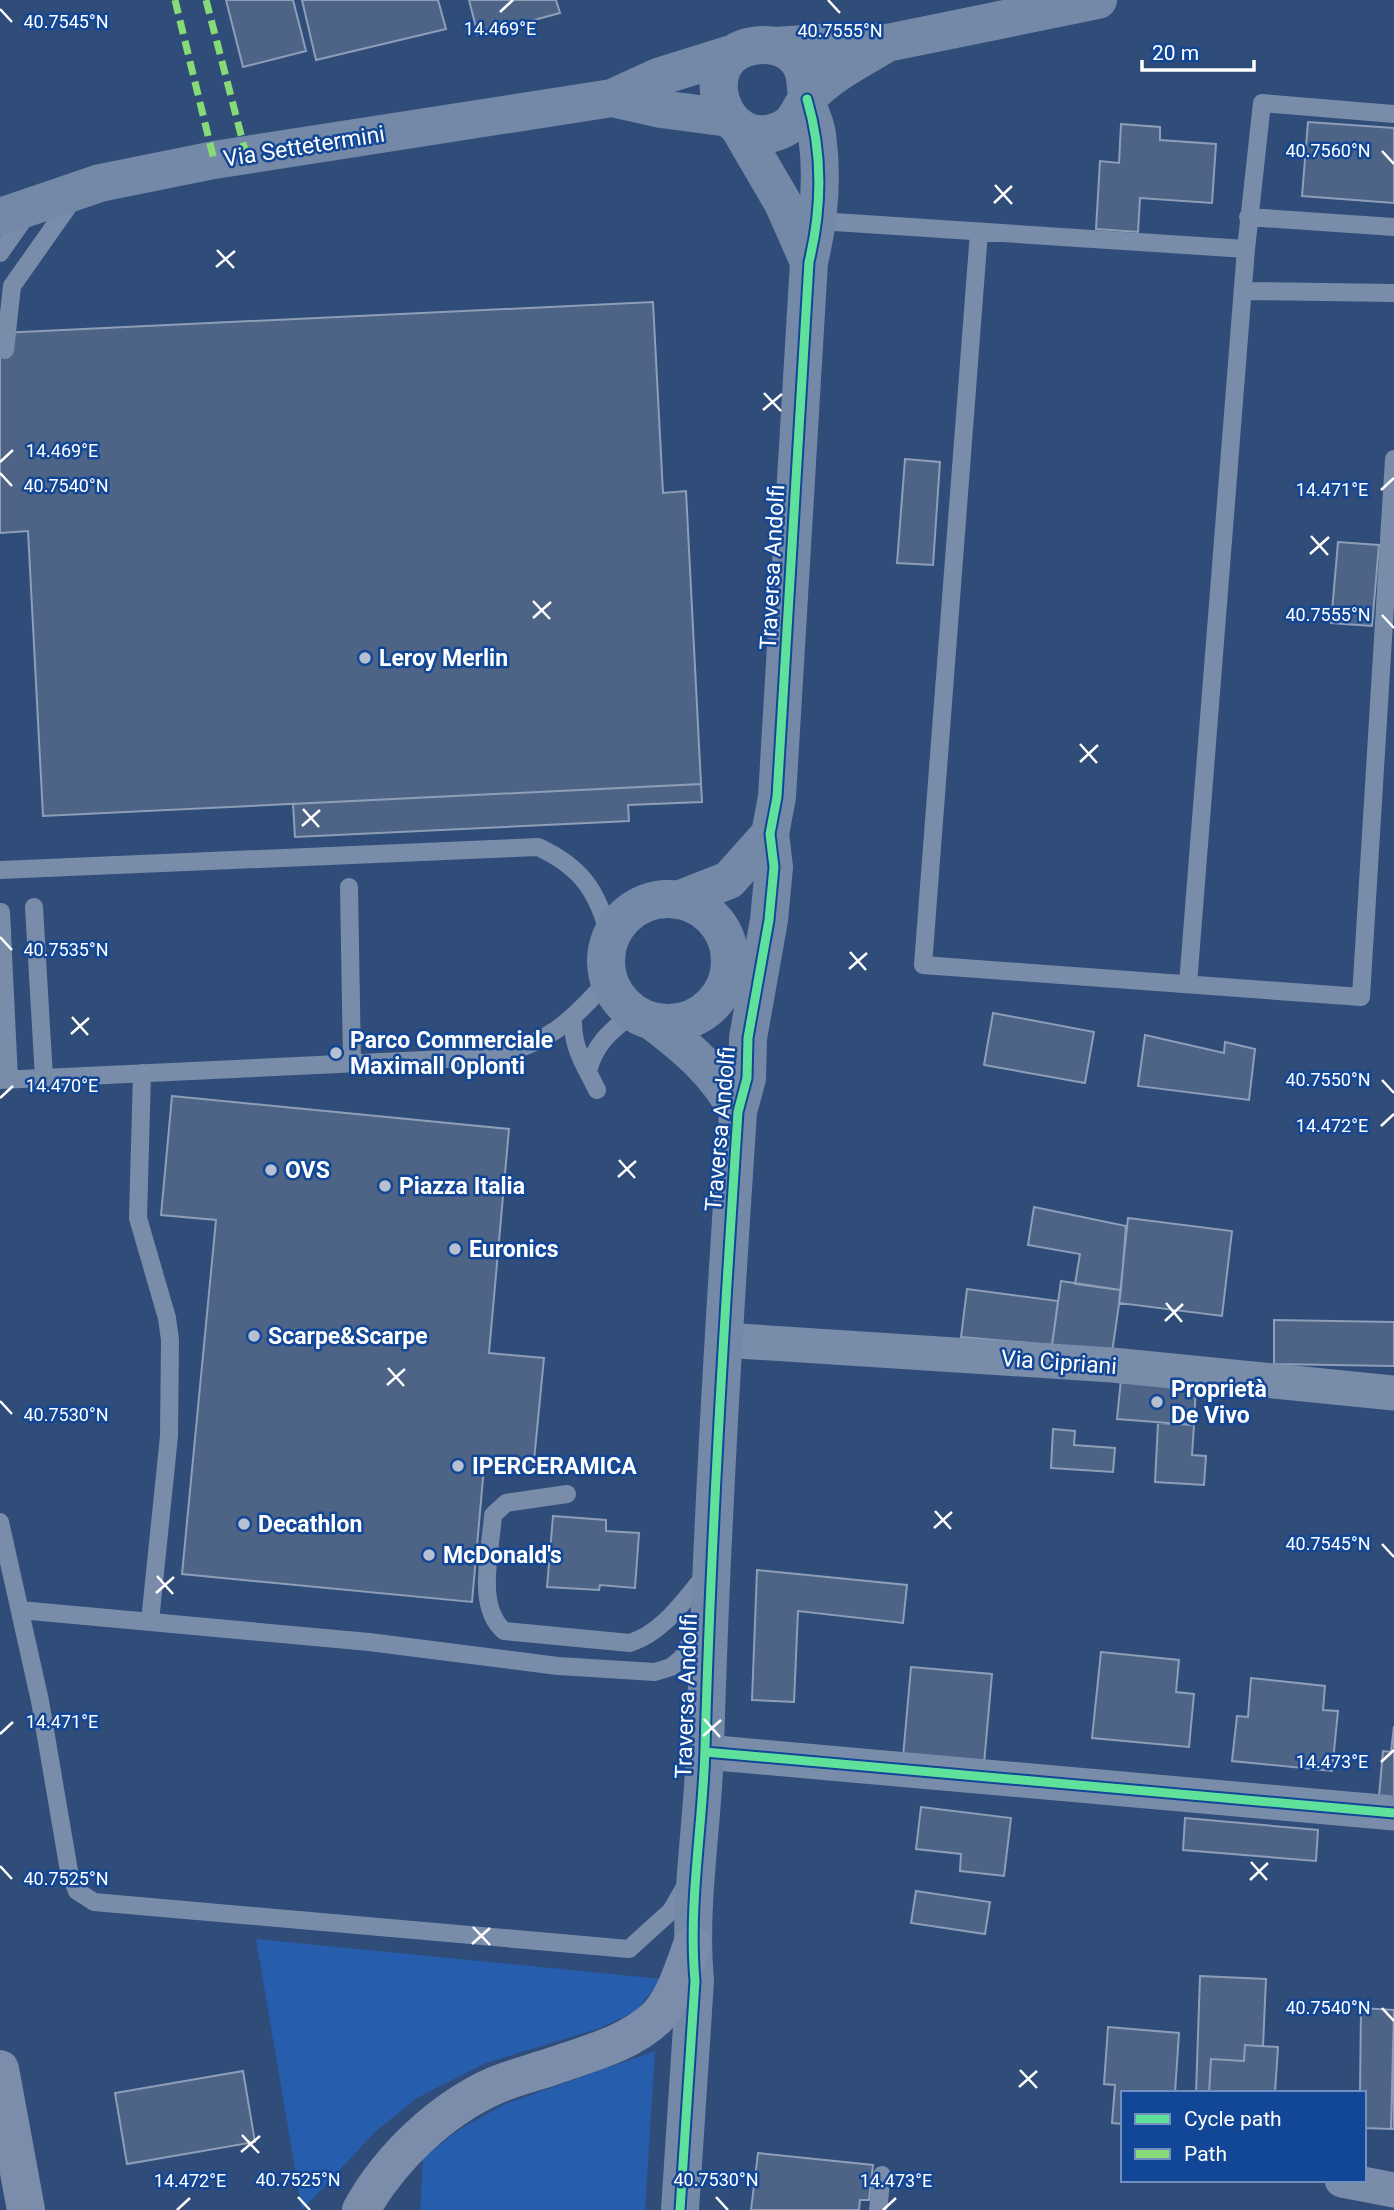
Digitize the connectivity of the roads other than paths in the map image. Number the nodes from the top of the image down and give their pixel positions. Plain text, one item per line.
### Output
1 (1098, 0) edge
2 (990, 10) edge
3 (887, 43) junction
4 (775, 46) junction
5 (735, 53) junction
6 (612, 98) junction
7 (807, 99) junction
8 (1394, 114) edge
9 (733, 122) junction
10 (80, 189) junction
11 (17, 210) edge
12 (1248, 218) junction
13 (819, 221) junction
14 (1394, 227) edge
15 (979, 232) junction
16 (1246, 249) junction
17 (0, 253) edge
18 (809, 262) junction
19 (1245, 291) junction
20 (1394, 293) edge
21 (5, 350) dead end
22 (1394, 458) edge
23 (770, 834) junction
24 (0, 870) edge
25 (349, 887) dead end
26 (678, 900) junction
27 (34, 907) dead end
28 (1, 912) edge
29 (769, 920) junction
30 (610, 938) junction
31 (728, 978) junction
32 (609, 979) junction
33 (1188, 984) junction
34 (643, 1017) junction
35 (573, 1019) junction
36 (748, 1038) junction
37 (352, 1063) junction
38 (588, 1071) junction
39 (142, 1073) junction
40 (44, 1077) junction
41 (5, 1079) edge
42 (597, 1090) dead end
43 (738, 1112) junction
44 (723, 1340) junction
45 (1394, 1393) edge
46 (567, 1494) dead end
47 (0, 1522) edge
48 (709, 1585) junction
49 (20, 1610) junction
50 (150, 1621) junction
51 (705, 1752) junction
52 (1394, 1813) edge
53 (695, 1869) junction
54 (692, 1945) junction
55 (0, 2068) edge
56 (882, 2175) dead end
57 (1352, 2182) edge
58 (1394, 2190) edge
59 (26, 2210) edge
60 (361, 2210) edge
61 (680, 2210) edge
62 (878, 2210) edge

1 - 2 street
2 - 3 street
3 - 4 street
3 - 7 street
4 - 5 street
4 - 7 street
5 - 6 street, Via Settetermini
5 - 9 street
6 - 9 street, Via Settetermini
6 - 10 street, Via Settetermini
7 - 9 street
7 - 13 street, Traversa Andolfi
8 - 12 lane
9 - 18 street, Traversa Andolfi
10 - 11 street, Via Settetermini
10 - 21 lane
11 - 17 lane
12 - 14 lane
12 - 16 lane
13 - 15 lane
13 - 18 street, Traversa Andolfi
15 - 16 lane
15 - 33 lane
16 - 19 lane
18 - 23 street, Traversa Andolfi
19 - 20 lane
19 - 33 lane
22 - 33 lane
23 - 26 street
23 - 29 street, Traversa Andolfi
24 - 30 lane
25 - 37 lane
26 - 30 street
26 - 31 street
27 - 40 lane
28 - 41 lane
29 - 31 street
29 - 36 street, Traversa Andolfi
30 - 32 street
31 - 34 street
31 - 36 street, Traversa Andolfi
32 - 34 street
32 - 35 lane
34 - 38 lane
34 - 43 street, Traversa Andolfi
35 - 37 lane
35 - 38 lane
36 - 43 street, Traversa Andolfi
37 - 39 lane
38 - 42 lane
39 - 40 lane
39 - 50 lane
40 - 41 lane
43 - 44 street, Traversa Andolfi
44 - 45 street, Via Cipriani
44 - 48 street, Traversa Andolfi
46 - 48 lane
47 - 49 lane
48 - 50 lane
48 - 51 street, Traversa Andolfi
49 - 50 lane
49 - 53 lane
51 - 52 street
51 - 53 street, Traversa Andolfi
53 - 54 street, Traversa Andolfi
54 - 60 highway
54 - 61 street, Traversa Andolfi
55 - 59 highway
56 - 62 lane
57 - 58 street

